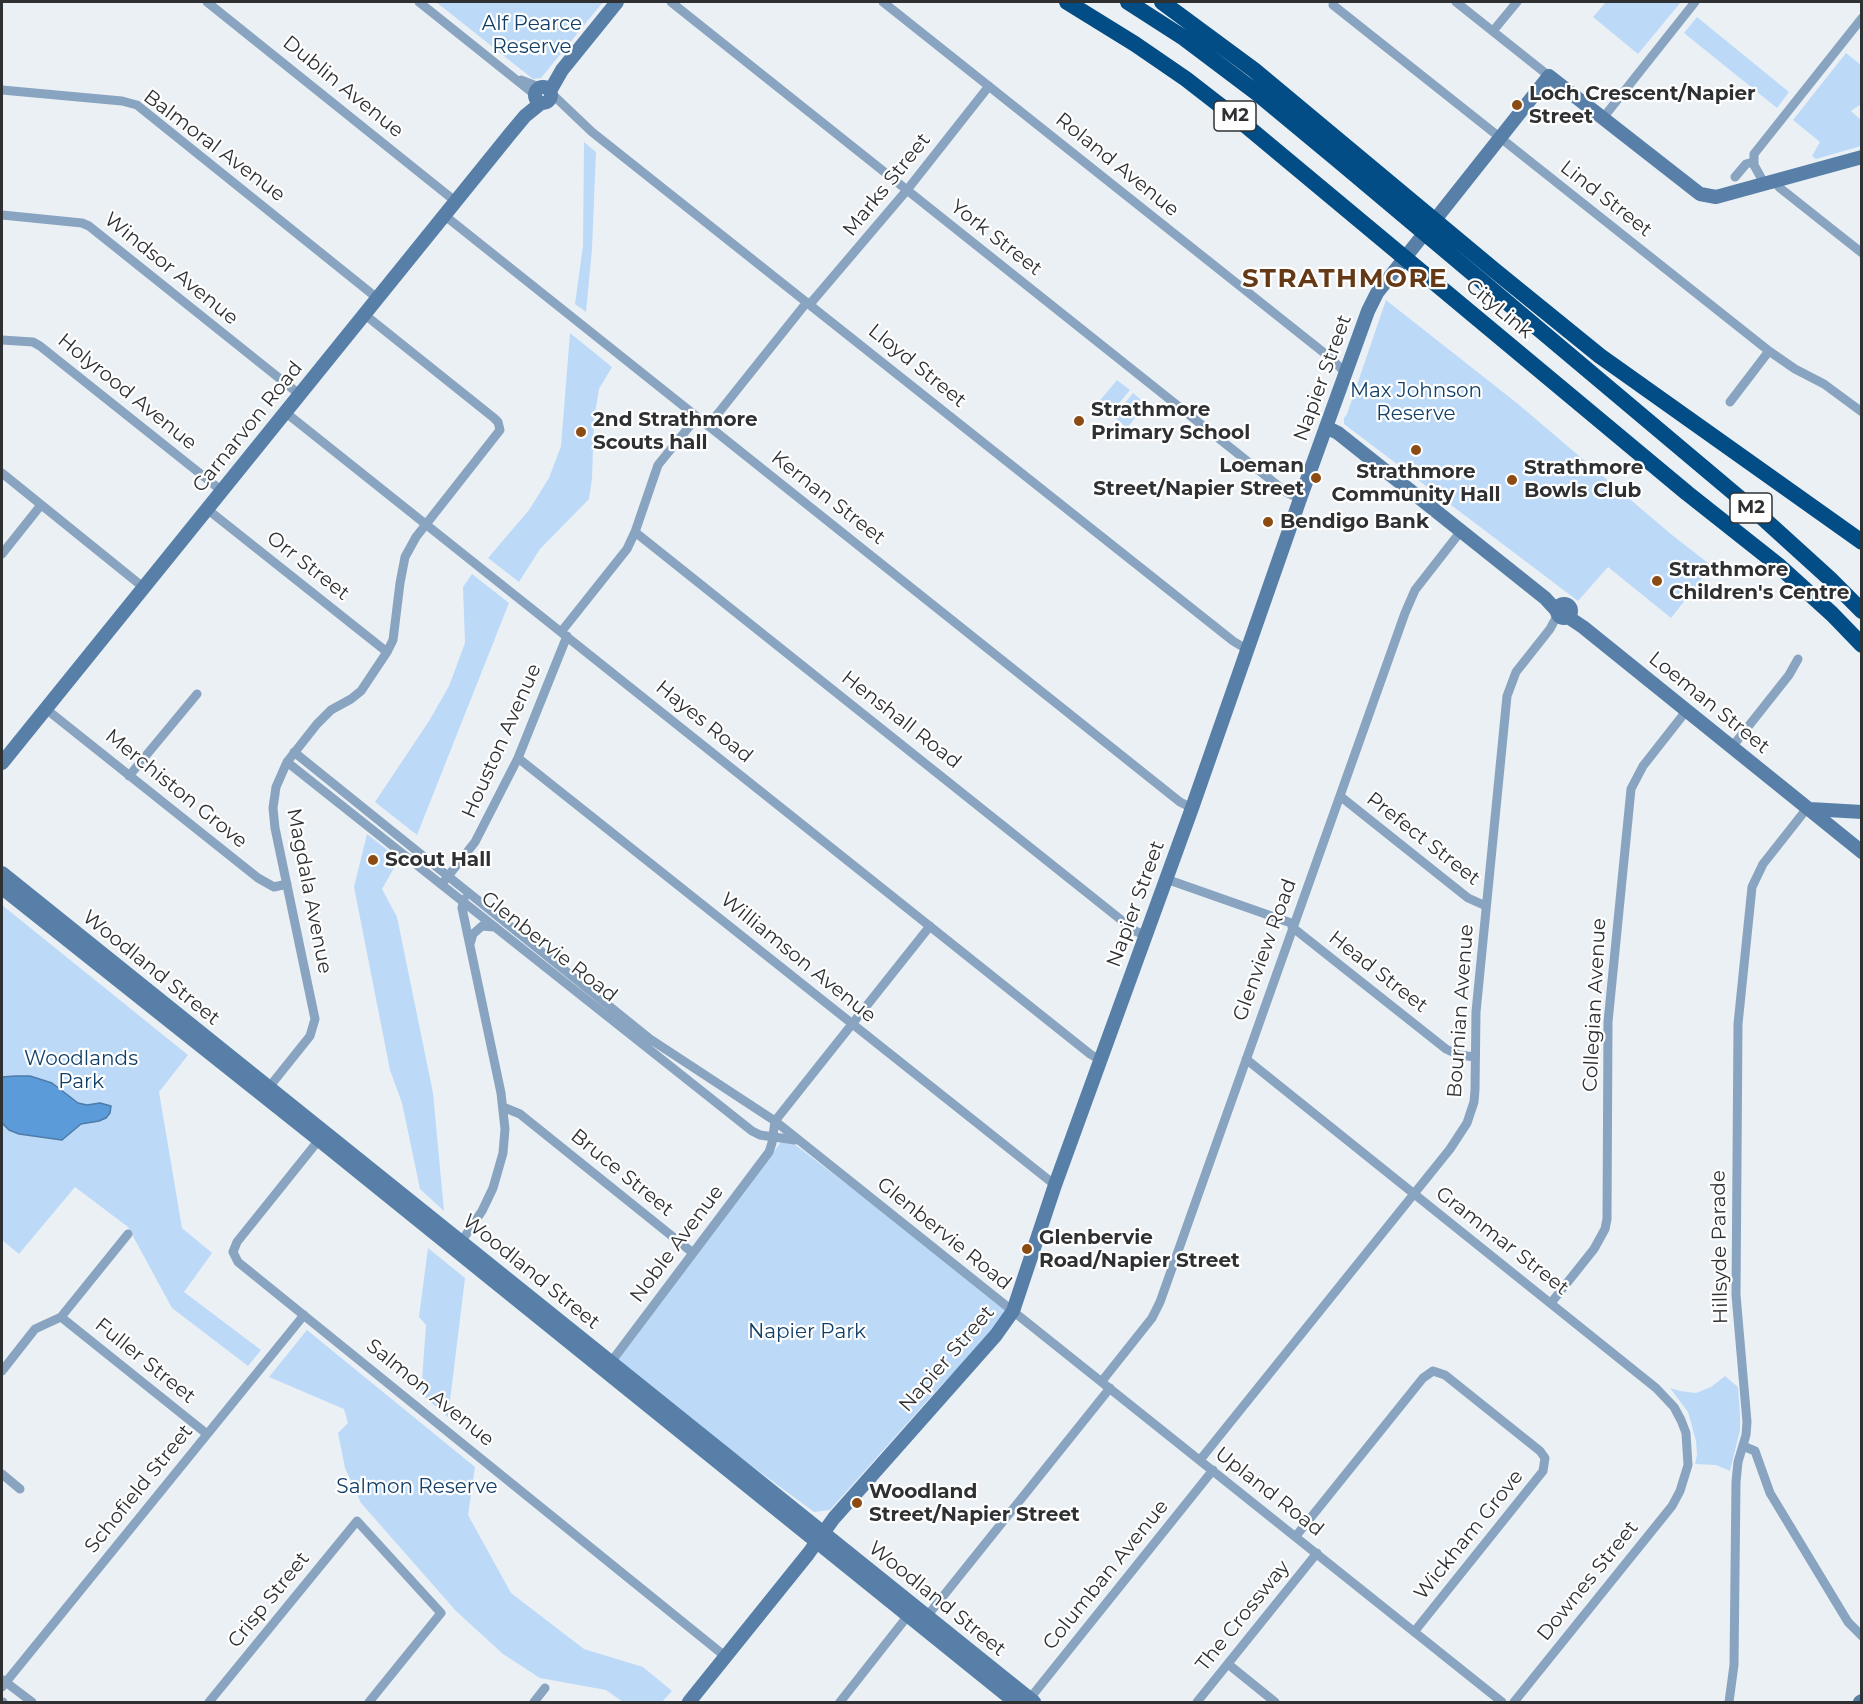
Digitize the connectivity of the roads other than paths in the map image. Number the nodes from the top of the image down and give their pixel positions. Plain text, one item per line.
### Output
1 (207, 2) edge
2 (419, 2) edge
3 (617, 2) edge
4 (671, 2) edge
5 (883, 2) edge
6 (1067, 2) edge
7 (1128, 2) edge
8 (1162, 2) edge
9 (1456, 2) edge
10 (1516, 2) edge
11 (1695, 2) edge
12 (1333, 5) dead end
13 (1862, 18) edge
14 (1493, 31) junction
15 (1549, 76) junction
16 (989, 86) junction
17 (2, 90) edge
18 (543, 94) junction
19 (1603, 118) junction
20 (1500, 137) junction
21 (1862, 157) edge
22 (1753, 162) junction
23 (1735, 177) dead end
24 (1769, 182) junction
25 (907, 190) junction
26 (455, 201) junction
27 (2, 215) edge
28 (444, 215) junction
29 (1862, 253) edge
30 (377, 298) junction
31 (809, 303) junction
32 (364, 314) junction
33 (2, 340) edge
34 (1769, 351) junction
35 (1348, 369) junction
36 (299, 394) junction
37 (1730, 402) dead end
38 (285, 412) junction
39 (1862, 412) edge
40 (697, 417) junction
41 (708, 426) junction
42 (1326, 427) junction
43 (2, 473) edge
44 (222, 490) junction
45 (1300, 499) junction
46 (41, 505) junction
47 (207, 509) junction
48 (426, 524) junction
49 (1461, 531) junction
50 (635, 532) junction
51 (1862, 542) edge
52 (2, 555) edge
53 (143, 587) junction
54 (1859, 608) edge
55 (1563, 613) junction
56 (564, 634) junction
57 (1862, 645) edge
58 (1248, 650) junction
59 (387, 652) junction
60 (1798, 659) dead end
61 (197, 694) dead end
62 (46, 709) junction
63 (1687, 710) junction
64 (1732, 747) junction
65 (294, 752) junction
66 (518, 758) junction
67 (287, 762) junction
68 (2, 763) edge
69 (129, 776) junction
70 (1340, 796) junction
71 (1192, 808) junction
72 (1809, 808) junction
73 (359, 812) junction
74 (1862, 812) edge
75 (1860, 853) edge
76 (2, 873) edge
77 (448, 876) junction
78 (1166, 879) junction
79 (287, 884) junction
80 (441, 885) junction
81 (2, 888) edge
82 (469, 893) junction
83 (462, 901) junction
84 (1486, 906) junction
85 (46, 916) junction
86 (1293, 925) junction
87 (930, 926) junction
88 (498, 930) junction
89 (1145, 935) junction
90 (470, 944) junction
91 (852, 1024) junction
92 (1475, 1057) junction
93 (1246, 1059) junction
94 (1100, 1060) junction
95 (266, 1091) junction
96 (503, 1107) junction
97 (505, 1120) junction
98 (529, 1121) junction
99 (775, 1121) junction
100 (772, 1135) junction
101 (322, 1136) junction
102 (798, 1140) junction
103 (1055, 1185) junction
104 (1414, 1194) junction
105 (128, 1234) dead end
106 (458, 1245) junction
107 (693, 1253) junction
108 (1551, 1303) junction
109 (1013, 1311) junction
110 (304, 1315) junction
111 (61, 1317) junction
112 (608, 1366) junction
113 (2, 1371) edge
114 (1102, 1382) junction
115 (1110, 1388) junction
116 (207, 1434) junction
117 (1743, 1446) junction
118 (1200, 1460) junction
119 (1213, 1470) junction
120 (2, 1474) edge
121 (1685, 1479) joint
122 (20, 1489) dead end
123 (1296, 1536) junction
124 (820, 1537) junction
125 (1317, 1553) junction
126 (912, 1611) junction
127 (923, 1621) junction
128 (1414, 1632) junction
129 (1862, 1636) edge
130 (726, 1657) junction
131 (1228, 1664) junction
132 (3, 1682) edge
133 (545, 1688) dead end
134 (1011, 1697) edge
135 (1030, 1701) edge
136 (32, 1702) edge
137 (209, 1702) edge
138 (369, 1702) edge
139 (534, 1702) edge
140 (688, 1702) edge
141 (840, 1702) edge
142 (1197, 1702) edge
143 (1275, 1702) edge
144 (1502, 1702) edge
145 (1514, 1702) edge
146 (1729, 1702) edge

1 - 26 street, Dublin Avenue
2 - 18 street, Lloyd Street
3 - 18 street, Carnarvon Road
4 - 25 street, York Street
5 - 16 street, Roland Avenue
6 - 57 highway, CityLink / M2
7 - 54 highway, CityLink / M2
8 - 51 highway
9 - 14 street
10 - 14 street
11 - 19 street
12 - 20 street, Lind Street
13 - 22 street
14 - 15 street
15 - 19 street
15 - 20 street, Napier Street
16 - 25 street, Marks Street
16 - 35 street, Roland Avenue
17 - 30 street, Balmoral Avenue
18 - 26 street, Carnarvon Road
18 - 31 street, Lloyd Street
19 - 24 street
20 - 34 street, Lind Street
20 - 35 street, Napier Street
21 - 24 street
22 - 23 street
22 - 24 street
24 - 29 street
25 - 31 street, Marks Street
25 - 45 street, York Street
26 - 28 street, Carnarvon Road
27 - 36 street, Windsor Avenue
28 - 30 street, Carnarvon Road
28 - 40 street, Kernan Street
30 - 32 street, Carnarvon Road
31 - 41 street, Marks Street
31 - 58 street, Lloyd Street
32 - 36 street, Carnarvon Road
32 - 48 street, Magdala Avenue
33 - 44 street, Holyrood Avenue
34 - 37 street
34 - 39 street, Lind Street
35 - 42 street, Napier Street
36 - 38 street, Carnarvon Road
38 - 44 street, Carnarvon Road
38 - 48 street, Hayes Road
40 - 41 street, Kernan Street
40 - 50 street, Houston Avenue
41 - 71 street, Kernan Street
42 - 45 street, Napier Street
42 - 49 street, Loeman Street
43 - 46 street
44 - 47 street, Carnarvon Road
45 - 58 street, Napier Street
46 - 52 street
46 - 53 street
47 - 53 street, Carnarvon Road
47 - 59 street, Orr Street
48 - 56 street, Hayes Road
48 - 59 street, Magdala Avenue
49 - 55 street, Loeman Street
49 - 70 street, Glenview Road
50 - 56 street, Houston Avenue
50 - 89 street, Henshall Road
53 - 62 street, Carnarvon Road
55 - 63 street, Loeman Street
55 - 84 street, Bournian Avenue
56 - 66 street, Houston Avenue
56 - 87 street, Hayes Road
58 - 71 street, Napier Street
59 - 65 street, Magdala Avenue
60 - 64 street
61 - 69 street
62 - 68 street, Carnarvon Road
62 - 69 street, Merchiston Grove
63 - 64 street, Loeman Street
63 - 108 street, Collegian Avenue
64 - 72 street, Loeman Street
65 - 67 street, Magdala Avenue
65 - 73 street, Glenbervie Road
66 - 77 street, Houston Avenue
66 - 91 street, Williamson Avenue
67 - 73 street, Glenbervie Road
67 - 79 street, Magdala Avenue
69 - 79 street, Merchiston Grove
70 - 84 street, Prefect Street
70 - 86 street, Glenview Road
71 - 78 street, Napier Street
72 - 74 street
72 - 75 street, Loeman Street
72 - 117 street, Hillsyde Parade
73 - 77 street, Glenbervie Road
73 - 80 street, Glenbervie Road
76 - 85 street, Woodland Street
77 - 80 street, Houston Avenue
77 - 82 street, Glenbervie Road
78 - 86 street, Head Street
78 - 89 street, Napier Street
79 - 95 street, Magdala Avenue
80 - 83 street, Glenbervie Road
81 - 85 street, Woodland Street
82 - 83 street
82 - 99 street, Glenbervie Road
83 - 88 street, Glenbervie Road
83 - 90 street
84 - 92 street, Bournian Avenue
85 - 95 street, Woodland Street
86 - 92 street, Head Street
86 - 93 street, Glenview Road
87 - 91 street
87 - 94 street, Hayes Road
88 - 90 street
88 - 100 street, Glenbervie Road
89 - 94 street, Napier Street
90 - 96 street
91 - 99 street
91 - 103 street, Williamson Avenue
92 - 104 street, Bournian Avenue
93 - 104 street, Grammar Street
93 - 114 street, Glenview Road
94 - 103 street, Napier Street
95 - 101 street, Woodland Street
96 - 97 street
96 - 98 street, Bruce Street
97 - 98 street
97 - 106 street
98 - 107 street, Bruce Street
99 - 100 street, Noble Avenue
99 - 102 street, Glenbervie Road
100 - 102 street, Glenbervie Road
100 - 107 street, Noble Avenue
101 - 106 street, Woodland Street
101 - 110 street, Salmon Avenue
102 - 109 street, Glenbervie Road
103 - 109 street, Napier Street
104 - 108 street, Grammar Street
104 - 118 street, Bournian Avenue
105 - 111 street
106 - 112 street, Woodland Street
107 - 112 street, Noble Avenue
108 - 121 street, Grammar Street
109 - 114 street, Upland Road
109 - 124 street, Napier Street
110 - 116 street, Schofield Street
110 - 130 street, Salmon Avenue
111 - 113 street
111 - 116 street, Fuller Street
112 - 124 street, Woodland Street
114 - 115 street, Upland Road
115 - 118 street, Upland Road
115 - 127 street
116 - 132 street, Schofield Street
117 - 129 street
117 - 146 street, Hillsyde Parade
118 - 119 street, Upland Road
119 - 123 street, Upland Road
119 - 135 street, Columban Avenue
120 - 122 street
121 - 145 street, Downes Street
123 - 125 street, Upland Road
123 - 128 street, Wickham Grove
124 - 126 street, Woodland Street
124 - 130 street, Napier Street
125 - 128 street, Upland Road
125 - 131 street, The Crossway
126 - 127 street, Woodland Street
126 - 141 street
127 - 134 street, Woodland Street
128 - 144 street, Upland Road
130 - 140 street, Napier Street
131 - 142 street, The Crossway
131 - 143 street
132 - 136 street
133 - 139 street
134 - 135 street, Woodland Street
137 - 138 street, Crisp Street

